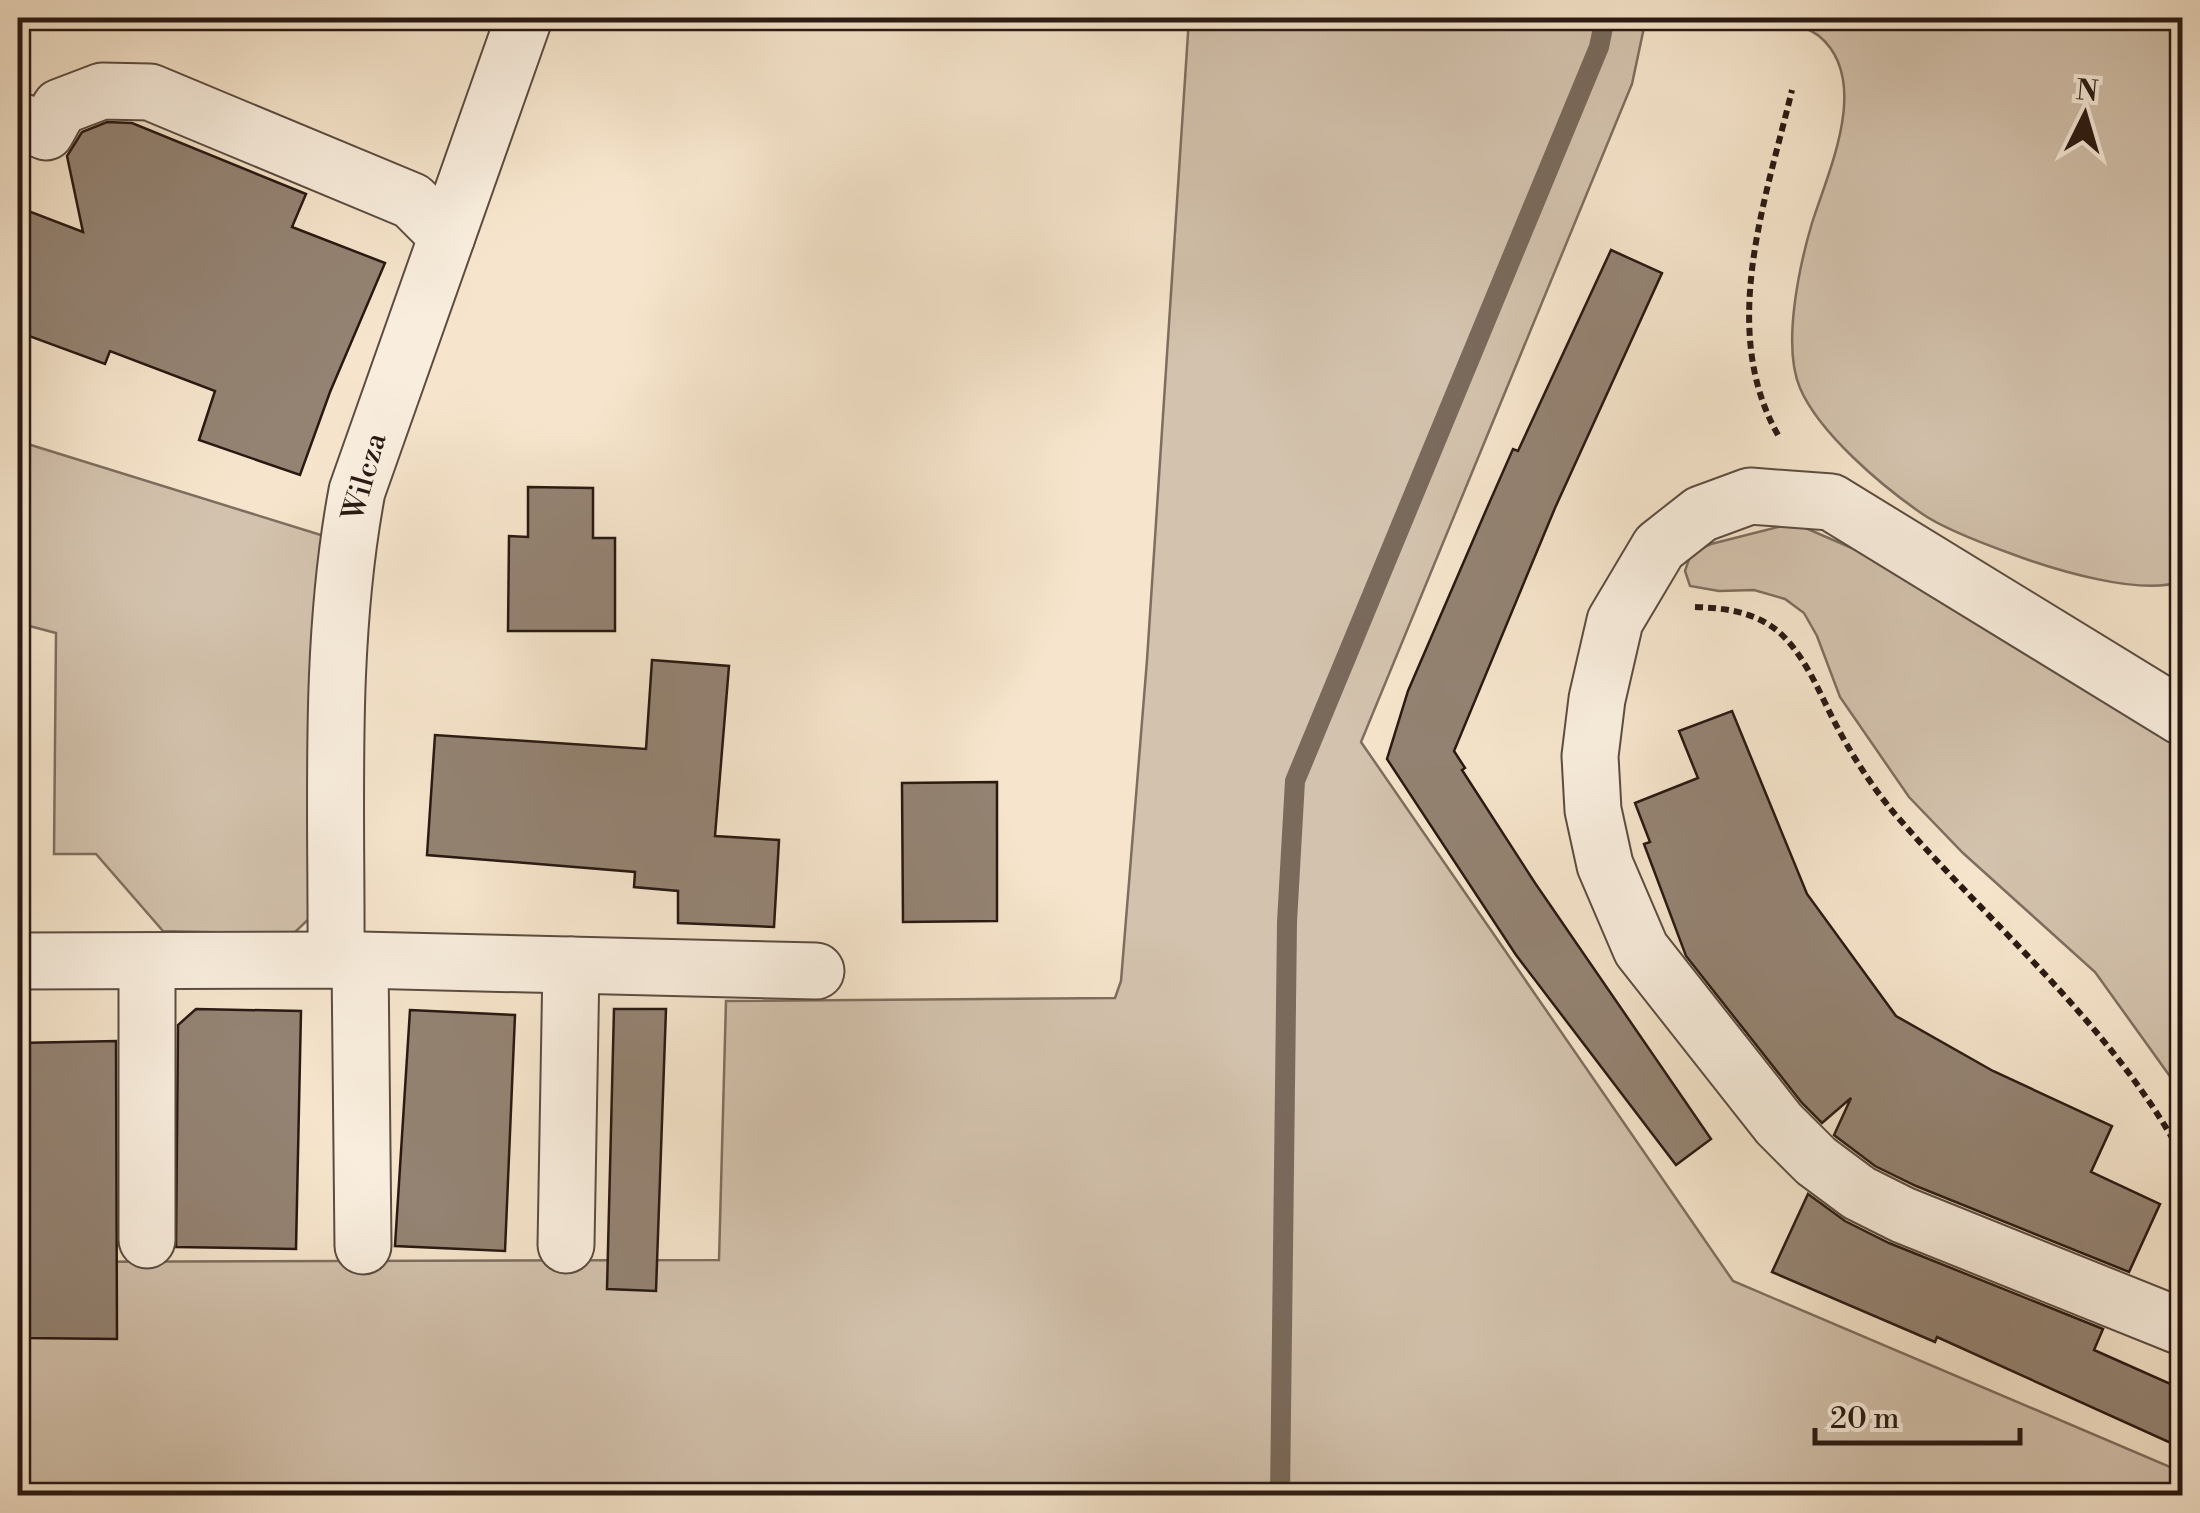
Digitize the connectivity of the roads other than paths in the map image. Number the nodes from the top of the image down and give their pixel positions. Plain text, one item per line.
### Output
1 (524, 18) edge
2 (18, 120) edge
3 (446, 236) junction
4 (2182, 718) edge
5 (348, 960) junction
6 (18, 961) edge
7 (147, 961) junction
8 (571, 965) junction
9 (816, 970) dead end
10 (146, 1240) dead end
11 (566, 1245) dead end
12 (363, 1246) dead end
13 (2177, 1321) edge

1 - 3 street, Wilcza
2 - 3 street
3 - 5 street, Wilcza
4 - 13 street
5 - 7 street
5 - 8 street
5 - 12 street, Wilcza
6 - 7 street
7 - 10 street
8 - 9 street
8 - 11 street

